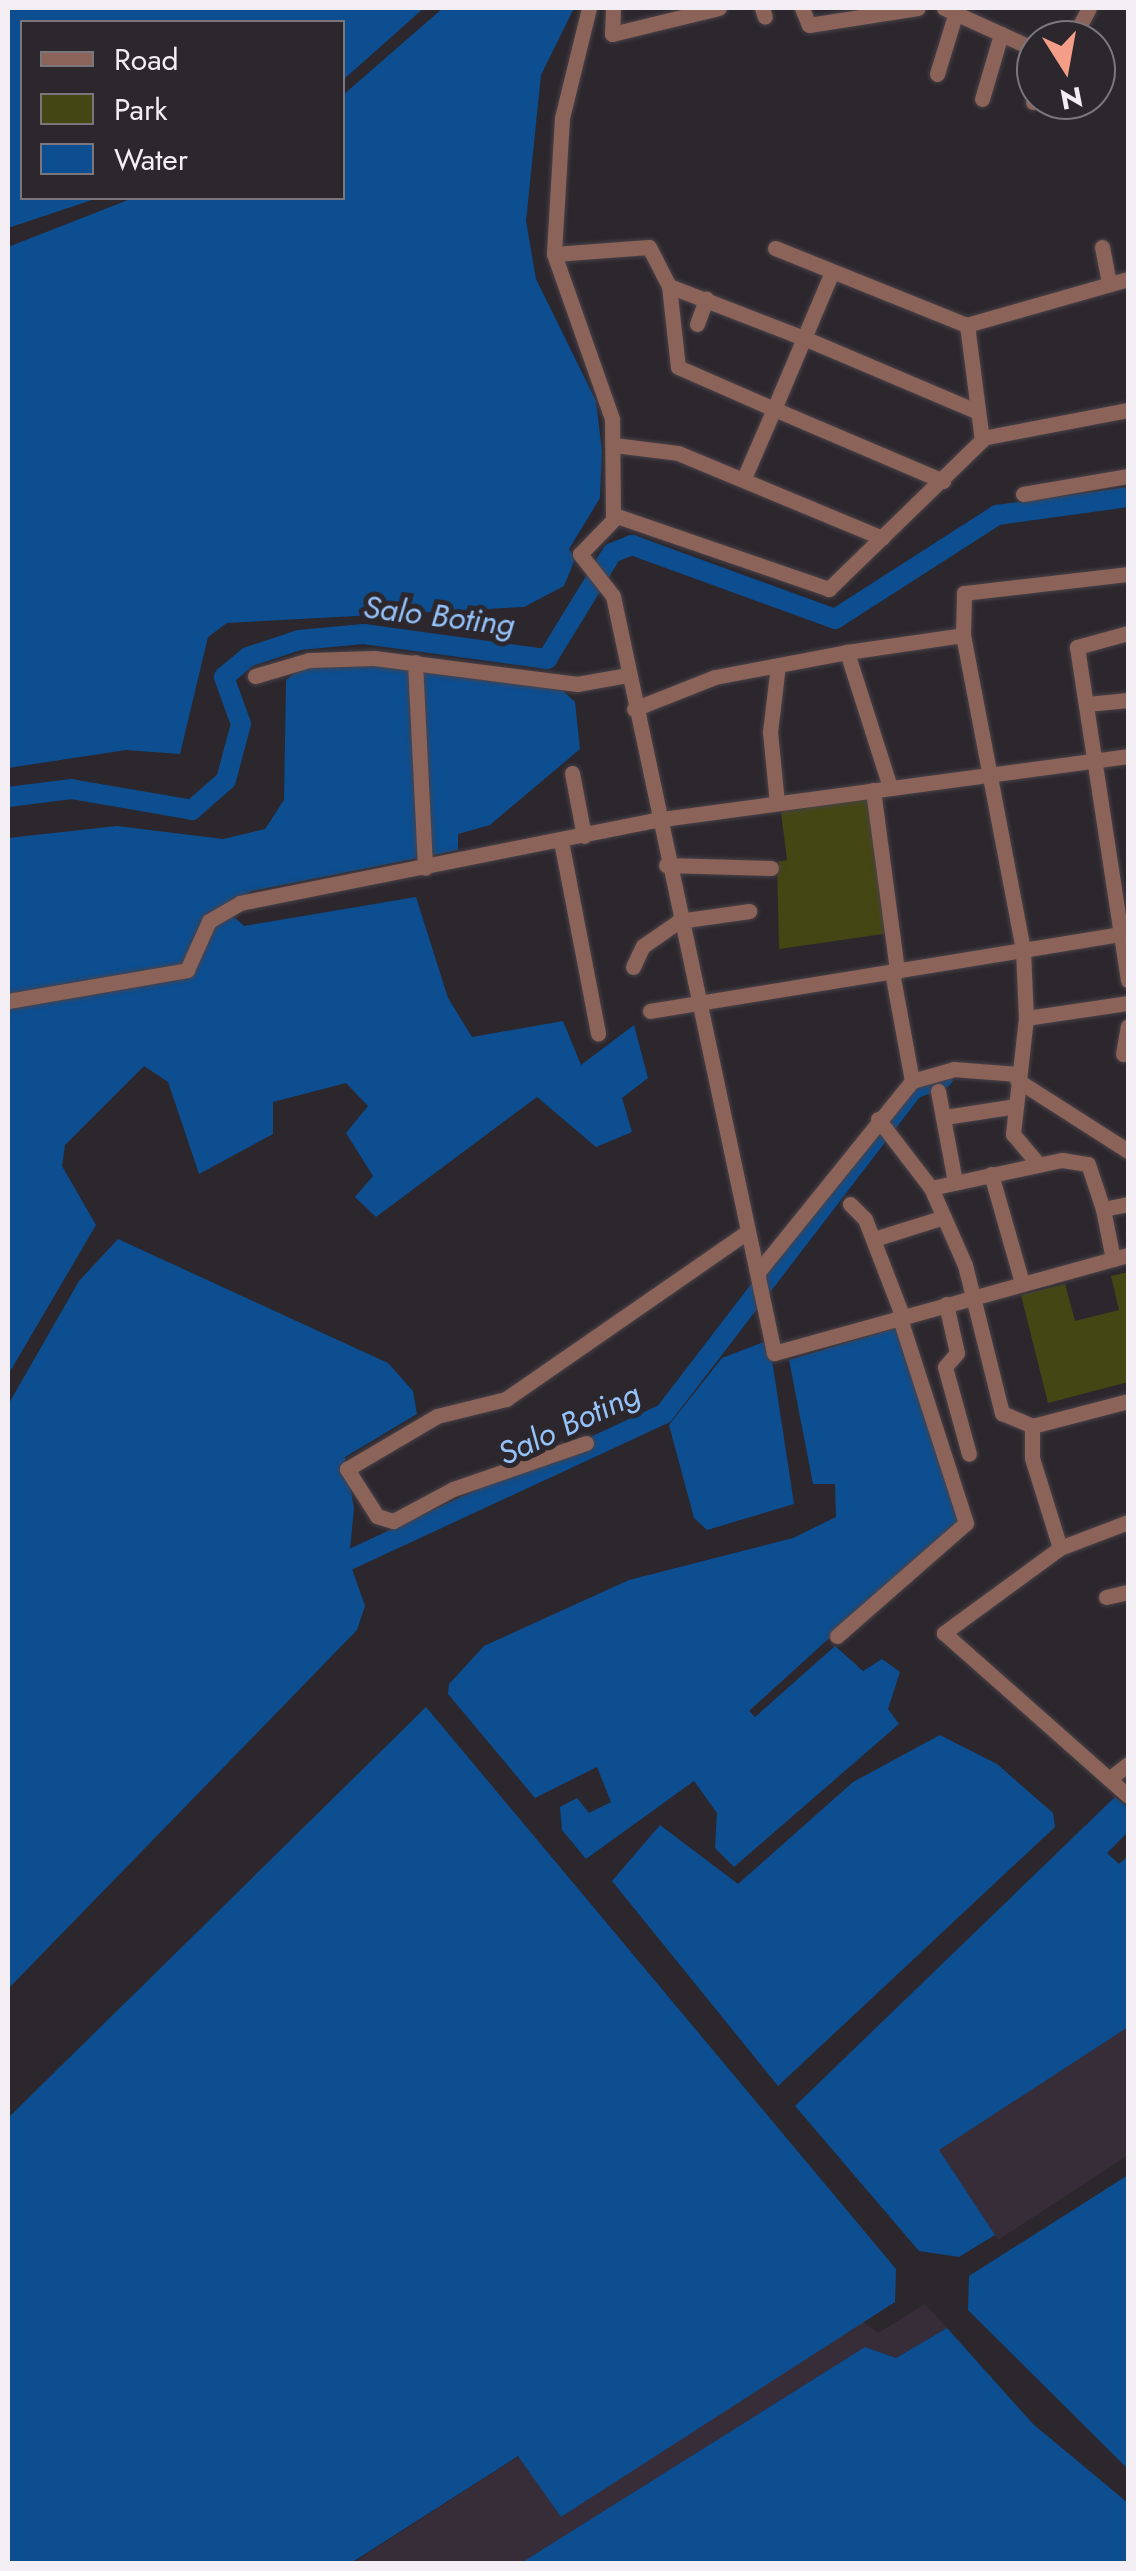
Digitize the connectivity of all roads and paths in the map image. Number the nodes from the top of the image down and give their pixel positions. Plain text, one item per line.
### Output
1 (588, 8) edge
2 (612, 8) edge
3 (719, 8) edge
4 (802, 8) edge
5 (918, 8) edge
6 (950, 10) edge
7 (1001, 34) junction
8 (1016, 41) edge
9 (937, 74) dead end
10 (982, 98) dead end
11 (1102, 246) dead end
12 (776, 248) dead end
13 (554, 254) junction
14 (832, 272) junction
15 (1128, 279) edge
16 (1109, 284) junction
17 (669, 286) junction
18 (706, 299) junction
19 (697, 324) dead end
20 (968, 325) junction
21 (804, 338) junction
22 (774, 410) junction
23 (1128, 410) edge
24 (978, 412) junction
25 (982, 438) junction
26 (614, 445) junction
27 (1128, 476) edge
28 (744, 478) junction
29 (943, 481) junction
30 (1023, 494) dead end
31 (613, 516) junction
32 (882, 538) junction
33 (1128, 574) edge
34 (1128, 633) edge
35 (963, 635) junction
36 (847, 652) junction
37 (415, 662) junction
38 (778, 665) junction
39 (628, 675) junction
40 (255, 676) dead end
41 (1128, 700) edge
42 (1088, 704) junction
43 (634, 709) junction
44 (1128, 756) edge
45 (1097, 760) junction
46 (572, 773) dead end
47 (988, 775) junction
48 (890, 787) junction
49 (872, 790) junction
50 (777, 803) junction
51 (656, 820) junction
52 (584, 836) junction
53 (561, 841) junction
54 (666, 865) junction
55 (425, 868) junction
56 (771, 868) dead end
57 (749, 911) dead end
58 (680, 921) junction
59 (1125, 934) edge
60 (1023, 950) junction
61 (633, 967) dead end
62 (895, 972) junction
63 (1128, 980) edge
64 (8, 1002) edge
65 (696, 1002) junction
66 (1128, 1003) edge
67 (650, 1011) dead end
68 (1026, 1018) junction
69 (1128, 1026) edge
70 (598, 1033) dead end
71 (1122, 1054) dead end
72 (912, 1081) junction
73 (1017, 1089) junction
74 (938, 1091) dead end
75 (945, 1117) junction
76 (883, 1125) junction
77 (1128, 1151) edge
78 (1037, 1164) junction
79 (991, 1174) junction
80 (955, 1182) junction
81 (931, 1188) junction
82 (850, 1204) dead end
83 (1128, 1204) edge
84 (1103, 1209) junction
85 (944, 1217) junction
86 (747, 1232) junction
87 (874, 1239) junction
88 (1121, 1257) edge
89 (758, 1274) junction
90 (1022, 1283) junction
91 (977, 1296) junction
92 (946, 1304) junction
93 (901, 1316) junction
94 (1128, 1401) edge
95 (1032, 1426) junction
96 (586, 1443) dead end
97 (969, 1454) dead end
98 (1128, 1522) edge
99 (1060, 1548) junction
100 (1128, 1592) edge
101 (1106, 1598) dead end
102 (837, 1636) dead end
103 (1128, 1764) edge
104 (1109, 1779) junction
105 (1128, 1796) edge

1 - 13 street
2 - 3 street
4 - 5 street
6 - 7 street
6 - 9 street
7 - 8 street
7 - 10 street
11 - 16 street
12 - 14 street
13 - 17 street
13 - 26 street
14 - 20 street
14 - 21 street
15 - 16 street
16 - 20 street
17 - 18 street
17 - 22 street
18 - 19 street
18 - 21 street
20 - 24 street
21 - 22 street
21 - 24 street
22 - 28 street
22 - 29 street
23 - 25 street
24 - 25 street
25 - 29 street
26 - 28 street
26 - 31 street
27 - 30 street
28 - 32 street
29 - 32 street
31 - 32 street
31 - 39 street
33 - 35 street
34 - 42 street
35 - 36 street
35 - 47 street
36 - 38 street
36 - 48 street
37 - 39 street
37 - 40 street
37 - 55 street
38 - 43 street
38 - 50 street
39 - 43 street
41 - 42 street
42 - 45 street
43 - 51 street
44 - 45 street
45 - 47 street
45 - 59 street
46 - 52 street
47 - 48 street
47 - 60 street
48 - 49 street
49 - 50 street
49 - 62 street
50 - 51 street
51 - 52 street
51 - 54 street
52 - 53 street
53 - 55 street
53 - 70 street
54 - 56 street
54 - 58 street
55 - 64 street
57 - 58 street
58 - 61 street
58 - 65 street
59 - 60 street
59 - 63 street
60 - 62 street
60 - 68 street
62 - 65 street
62 - 72 street
65 - 67 street
65 - 86 street
66 - 68 street
68 - 73 street
69 - 71 street
72 - 73 street
72 - 76 street
73 - 75 street
73 - 77 street
73 - 78 street
74 - 75 street
75 - 80 street
76 - 81 street
76 - 89 street
78 - 79 street
78 - 84 street
79 - 80 street
79 - 90 street
80 - 81 street
81 - 85 street
82 - 87 street
83 - 84 street
84 - 88 street
85 - 87 street
85 - 91 street
86 - 89 street
86 - 96 street
87 - 93 street
88 - 90 street
89 - 93 street
90 - 91 street
91 - 92 street
91 - 95 street
92 - 93 street
92 - 97 street
93 - 102 street
94 - 95 street
95 - 99 street
98 - 99 street
99 - 104 street
100 - 101 street
103 - 104 street
104 - 105 street

